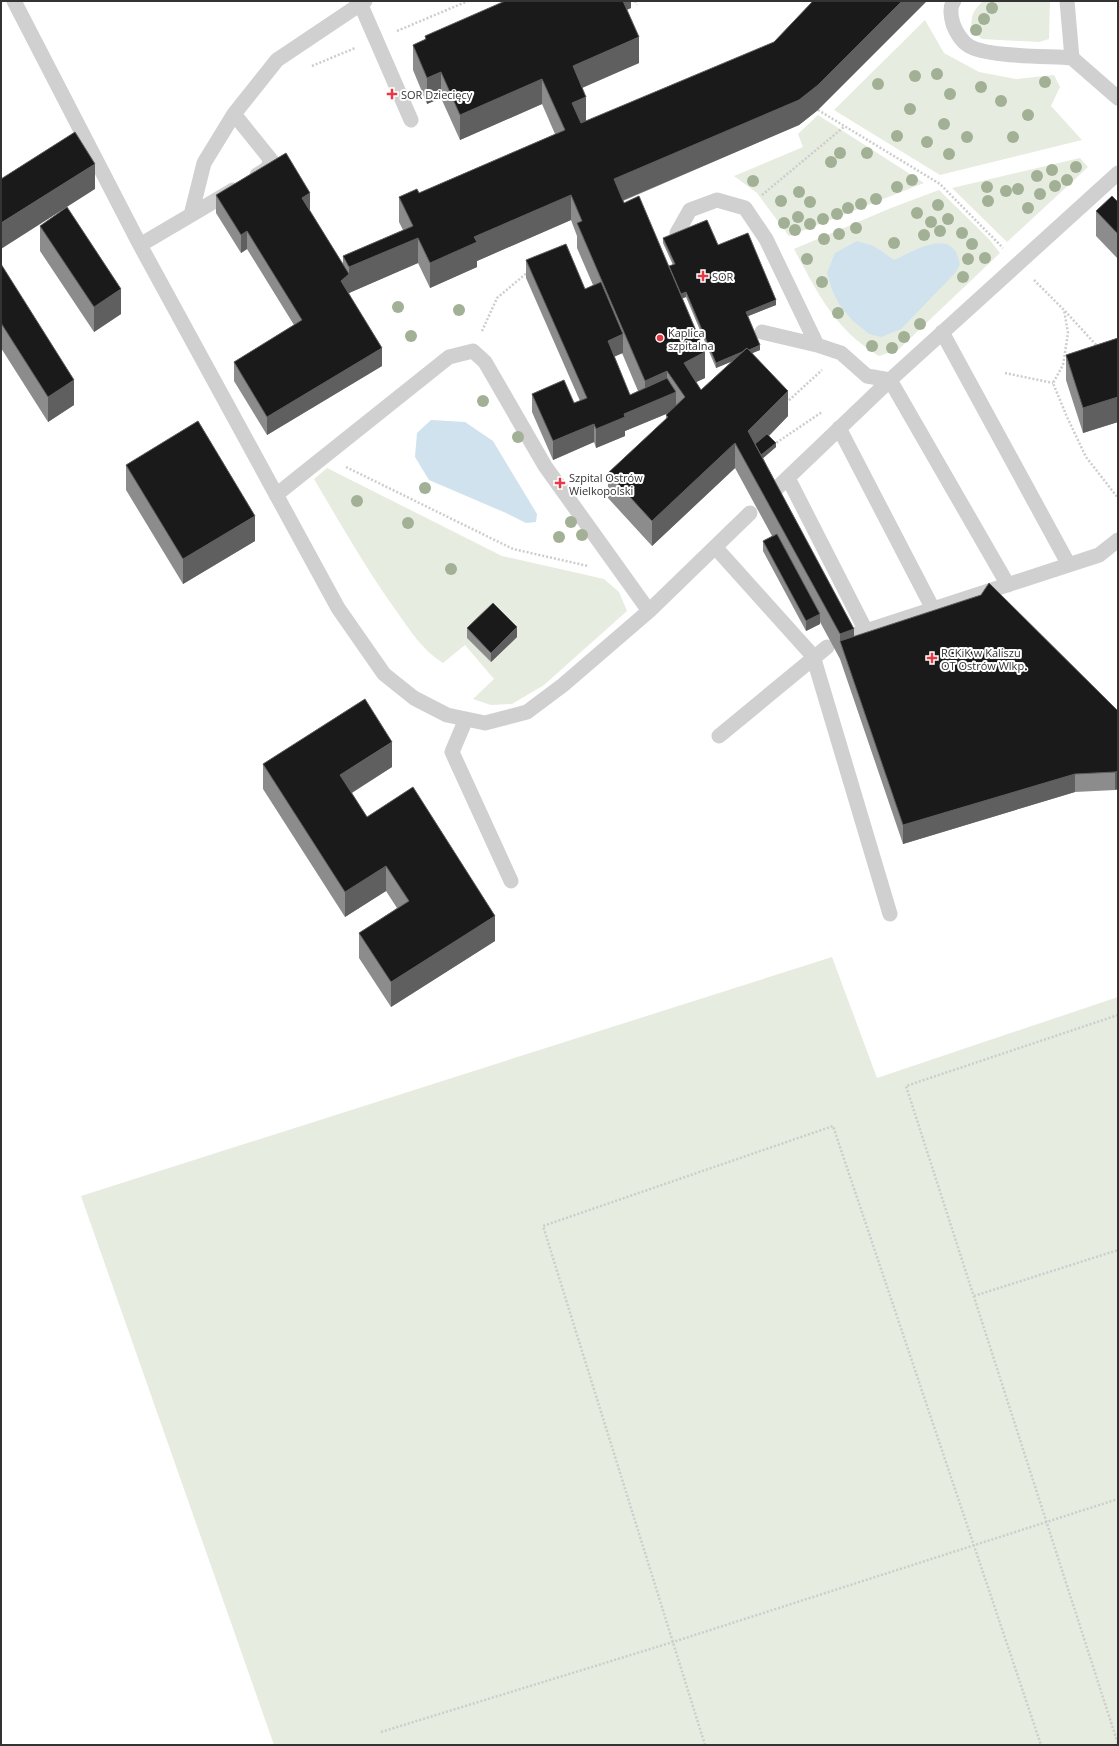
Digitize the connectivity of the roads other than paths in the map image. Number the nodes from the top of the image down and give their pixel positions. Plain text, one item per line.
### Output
1 (14, 1) edge
2 (954, 1) edge
3 (1067, 1) edge
4 (362, 2) edge
5 (1072, 58) junction
6 (1118, 98) edge
7 (234, 114) junction
8 (411, 120) dead end
9 (1118, 173) edge
10 (191, 216) junction
11 (678, 237) edge
12 (140, 245) junction
13 (762, 332) dead end
14 (942, 332) junction
15 (818, 345) junction
16 (890, 380) junction
17 (839, 428) junction
18 (276, 495) junction
19 (750, 513) dead end
20 (1118, 540) edge
21 (716, 548) junction
22 (1069, 565) junction
23 (1008, 584) junction
24 (933, 609) junction
25 (649, 611) junction
26 (827, 647) edge
27 (813, 656) junction
28 (466, 719) junction
29 (719, 736) dead end
30 (511, 881) dead end
31 (890, 914) dead end

1 - 12 lane
2 - 5 lane
3 - 5 lane
4 - 7 lane
4 - 8 lane
5 - 6 lane
7 - 10 lane
7 - 10 lane
9 - 14 lane
10 - 12 lane
11 - 15 lane
12 - 18 lane
13 - 15 lane
14 - 16 lane
14 - 22 lane
15 - 16 lane
16 - 17 lane
16 - 23 lane
17 - 24 lane
17 - 24 lane
18 - 25 lane
18 - 28 lane
19 - 21 lane
20 - 22 lane
21 - 25 lane
21 - 27 lane
22 - 23 lane
23 - 24 lane
25 - 28 lane
26 - 27 lane
27 - 29 lane
27 - 31 lane
28 - 30 lane

